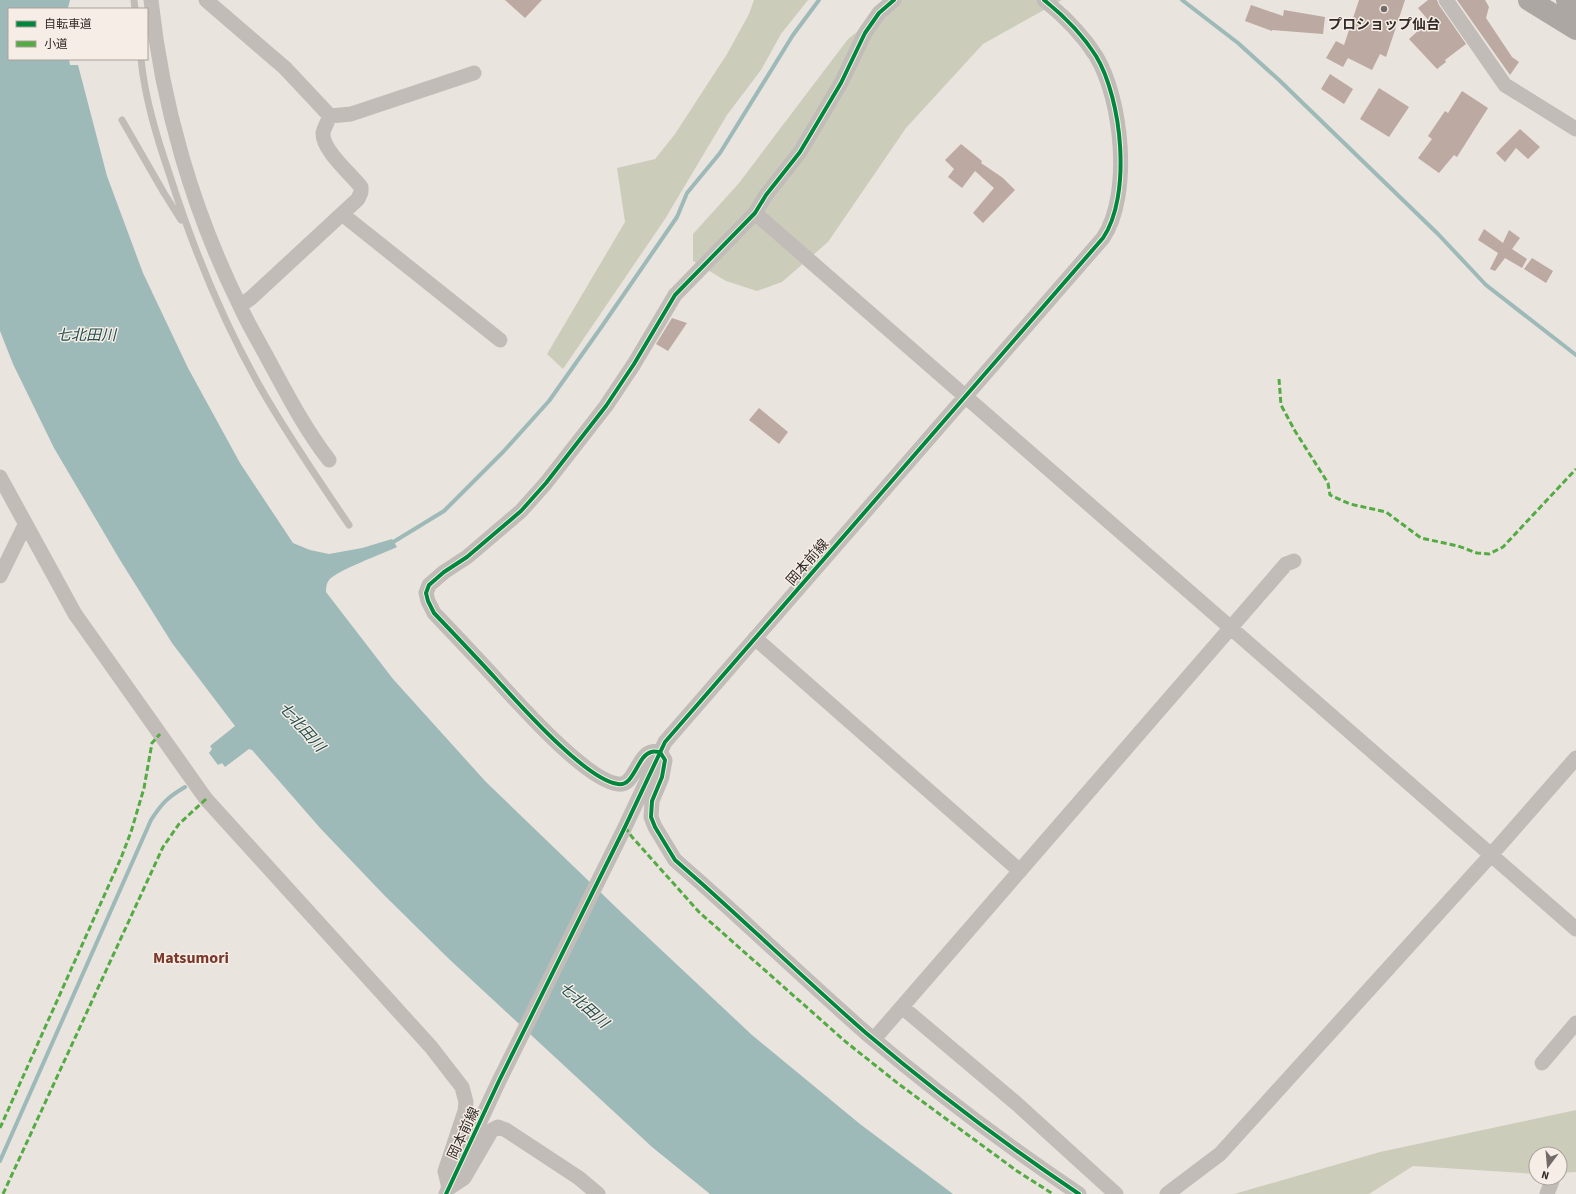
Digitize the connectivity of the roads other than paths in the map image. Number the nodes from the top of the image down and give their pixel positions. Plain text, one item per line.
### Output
1 (151, 0) edge
2 (206, 0) edge
3 (894, 0) edge
4 (1044, 0) edge
5 (1446, 0) edge
6 (1529, 0) edge
7 (1567, 0) edge
8 (1576, 6) edge
9 (1576, 29) edge
10 (141, 60) edge
11 (474, 73) dead end
12 (330, 116) junction
13 (122, 120) dead end
14 (1576, 129) edge
15 (755, 213) junction
16 (342, 214) junction
17 (186, 228) junction
18 (240, 306) junction
19 (500, 340) dead end
20 (965, 396) junction
21 (330, 460) dead end
22 (0, 477) edge
23 (25, 525) junction
24 (349, 525) dead end
25 (1294, 561) dead end
26 (2, 566) edge
27 (1231, 628) junction
28 (755, 638) junction
29 (662, 747) junction
30 (1576, 758) edge
31 (1492, 855) junction
32 (1020, 871) junction
33 (1576, 929) edge
34 (902, 1007) junction
35 (1576, 1023) edge
36 (874, 1039) junction
37 (1542, 1063) dead end
38 (448, 1191) edge
39 (598, 1194) edge
40 (1079, 1194) edge
41 (1116, 1194) edge
42 (1167, 1194) edge

1 - 18 street
2 - 12 street
3 - 15 street
4 - 20 street, 岡本前線
5 - 14 street
6 - 9 highway
7 - 8 highway
10 - 17 lane
11 - 12 street
12 - 16 street
13 - 17 lane
15 - 20 street
15 - 29 street
16 - 18 street
16 - 19 street
17 - 24 lane
18 - 21 street
20 - 27 street
20 - 28 street, 岡本前線
22 - 23 street
23 - 26 street
23 - 38 street
25 - 27 street
27 - 31 street
27 - 32 street
28 - 29 street, 岡本前線
28 - 32 street
29 - 36 street
29 - 38 street, 岡本前線
30 - 31 street
31 - 33 street
31 - 42 street
32 - 34 street
34 - 36 street
34 - 41 street
35 - 37 street
36 - 40 street
38 - 39 street

